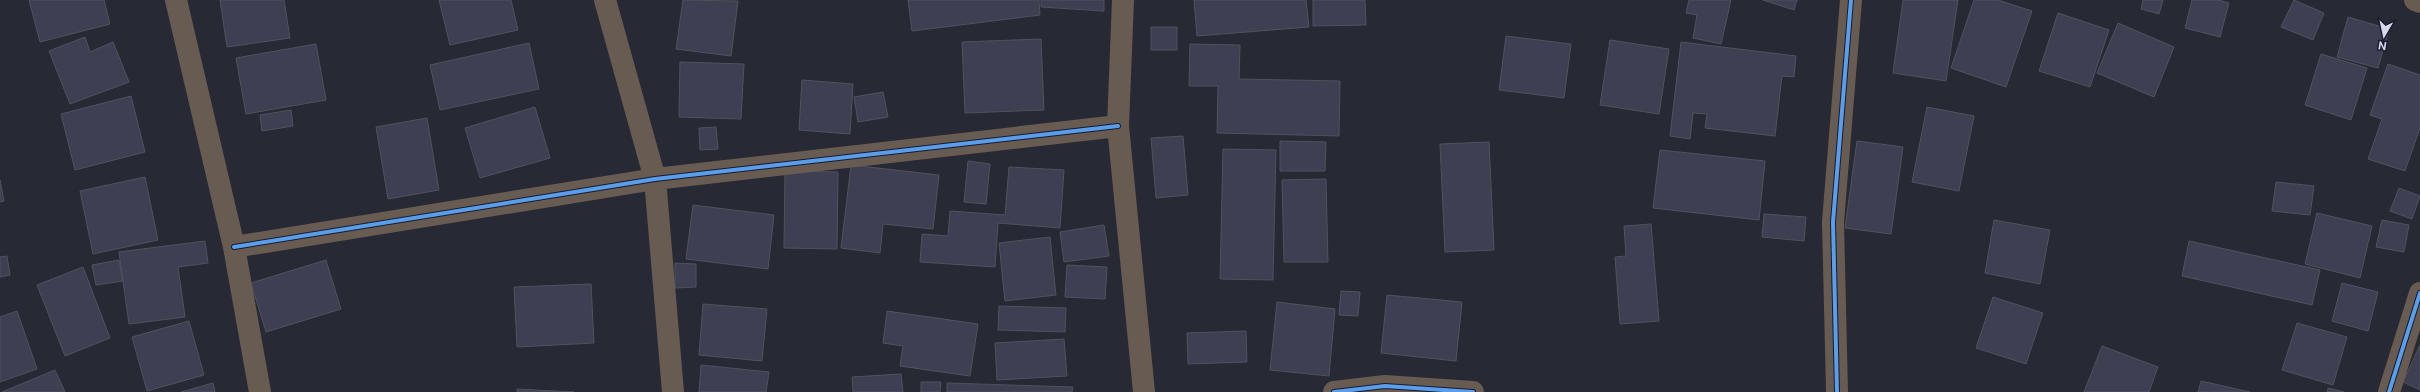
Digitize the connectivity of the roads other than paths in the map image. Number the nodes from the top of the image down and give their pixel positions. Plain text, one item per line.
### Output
1 (176, 0) edge
2 (605, 0) edge
3 (1122, 0) edge
4 (1852, 0) edge
5 (2415, 0) edge
6 (2420, 2) edge
7 (1118, 126) junction
8 (655, 179) junction
9 (234, 247) junction
10 (2420, 293) edge
11 (260, 392) edge
12 (673, 392) edge
13 (1144, 392) edge
14 (1334, 392) edge
15 (1473, 392) edge
16 (1837, 392) edge
17 (2389, 392) edge

1 - 9 street
2 - 8 street
3 - 7 street
4 - 16 street
5 - 6 street
7 - 8 street
7 - 13 street
8 - 9 street
8 - 12 street
9 - 11 street
10 - 17 street
14 - 15 street

